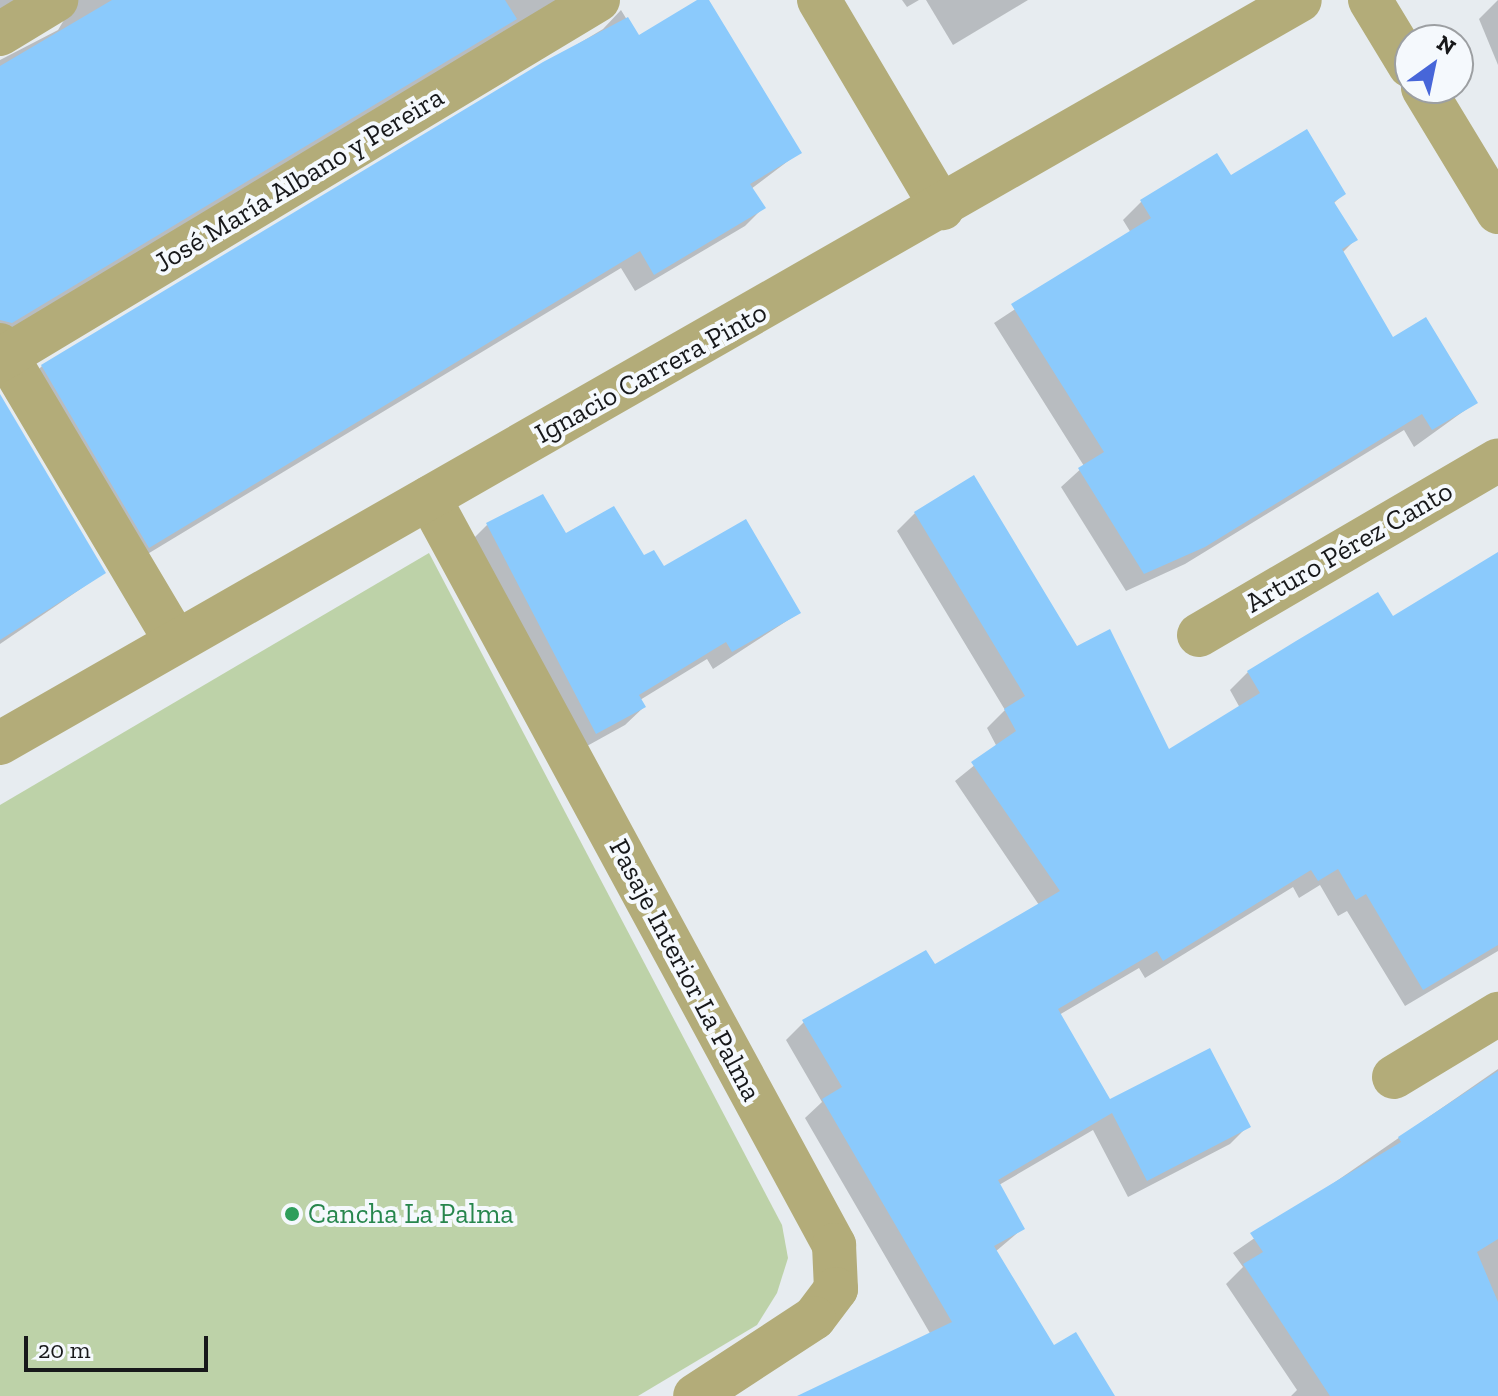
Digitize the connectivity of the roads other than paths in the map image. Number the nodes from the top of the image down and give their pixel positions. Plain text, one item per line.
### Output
1 (56, 0) edge
2 (598, 0) edge
3 (819, 0) edge
4 (1300, 0) edge
5 (1370, 0) edge
6 (0, 34) edge
7 (1394, 40) edge
8 (1433, 104) edge
9 (942, 208) junction
10 (1498, 212) edge
11 (2, 354) edge
12 (1498, 460) edge
13 (429, 498) junction
14 (1199, 635) dead end
15 (176, 642) junction
16 (0, 743) edge
17 (1498, 1014) edge
18 (1394, 1077) dead end
19 (695, 1396) edge

1 - 6 street
2 - 11 street, José María Albano y Pereira
3 - 9 street
4 - 9 street, Ignacio Carrera Pinto
5 - 7 street
8 - 10 street
9 - 13 street, Ignacio Carrera Pinto
11 - 15 street
12 - 14 street, Arturo Pérez Canto
13 - 15 street, Ignacio Carrera Pinto
13 - 19 street, Pasaje Interior La Palma
15 - 16 street, Ignacio Carrera Pinto
17 - 18 street

